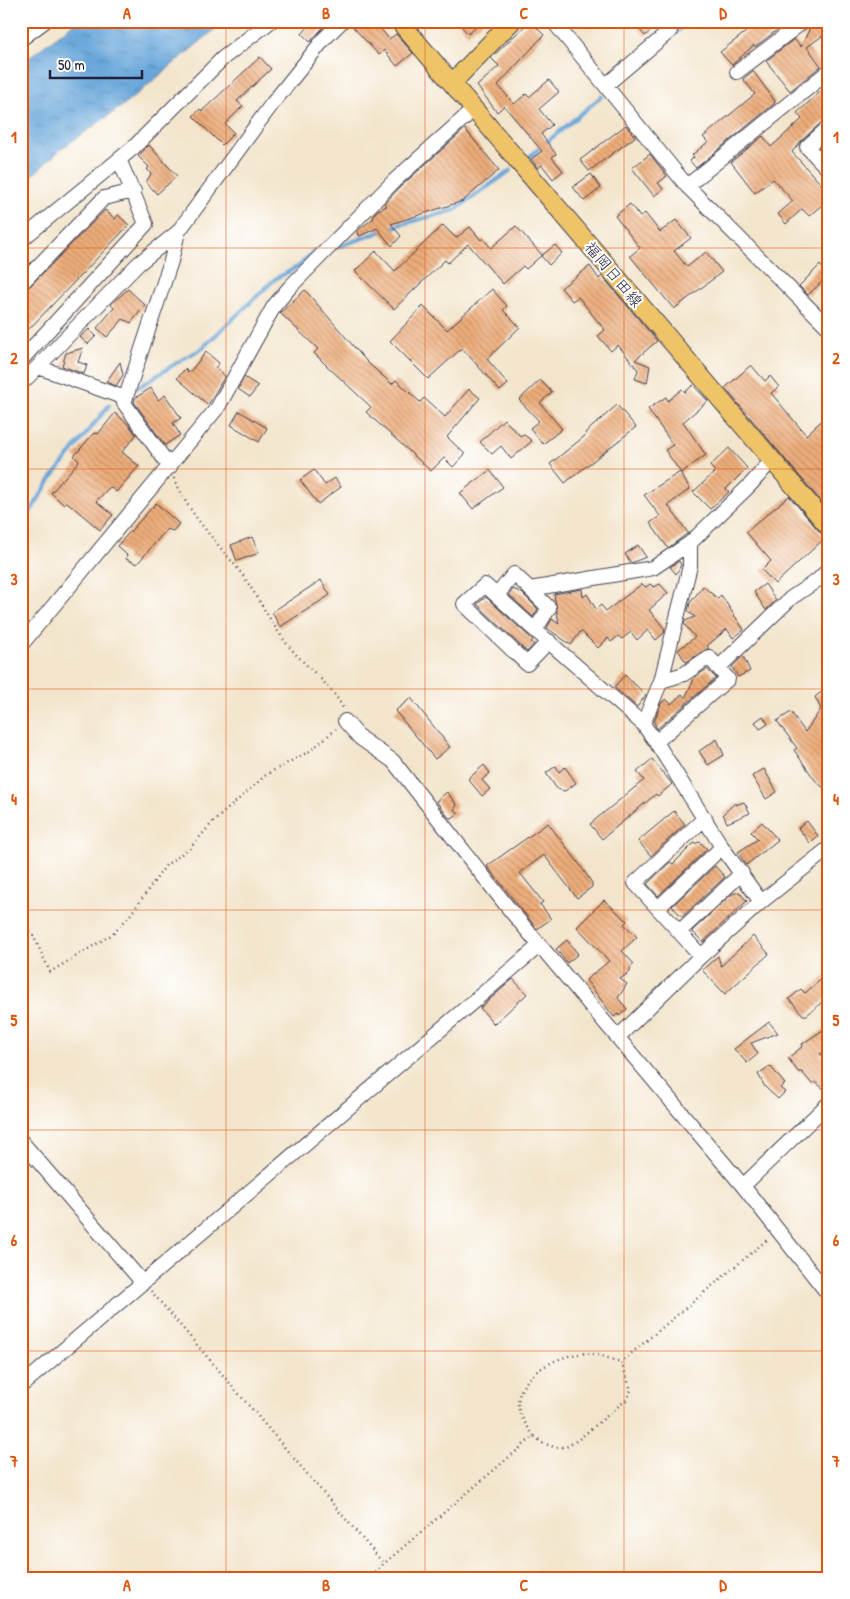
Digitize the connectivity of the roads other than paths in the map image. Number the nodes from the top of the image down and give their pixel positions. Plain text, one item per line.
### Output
1 (45, 21) edge
2 (271, 21) edge
3 (342, 21) edge
4 (399, 21) edge
5 (512, 21) edge
6 (553, 21) edge
7 (804, 21) edge
8 (670, 31) dead end
9 (21, 39) edge
10 (829, 71) edge
11 (738, 72) dead end
12 (452, 83) junction
13 (606, 85) junction
14 (474, 109) junction
15 (829, 127) edge
16 (119, 159) junction
17 (829, 170) edge
18 (687, 186) junction
19 (134, 191) junction
20 (178, 232) junction
21 (21, 240) edge
22 (21, 284) edge
23 (829, 328) edge
24 (21, 360) edge
25 (38, 366) junction
26 (21, 384) edge
27 (126, 398) junction
28 (772, 460) junction
29 (170, 467) junction
30 (829, 527) edge
31 (690, 543) junction
32 (829, 569) edge
33 (530, 589) junction
34 (497, 595) junction
35 (535, 630) junction
36 (549, 641) junction
37 (21, 645) edge
38 (718, 668) junction
39 (661, 680) junction
40 (345, 721) road end
41 (643, 724) junction
42 (656, 742) junction
43 (705, 818) junction
44 (722, 847) junction
45 (829, 848) edge
46 (742, 873) junction
47 (762, 902) junction
48 (658, 908) junction
49 (679, 932) junction
50 (540, 945) junction
51 (701, 956) junction
52 (618, 1037) junction
53 (829, 1103) edge
54 (21, 1141) edge
55 (743, 1186) junction
56 (143, 1283) junction
57 (829, 1296) edge
58 (21, 1386) edge

1 - 9 street
2 - 16 street
3 - 20 street
4 - 12 main road, 福岡日田線
5 - 12 main road
6 - 13 street
7 - 11 street
8 - 13 street
10 - 18 street
12 - 14 main road, 福岡日田線
13 - 18 street
14 - 28 main road, 福岡日田線
14 - 29 street
15 - 17 street
16 - 19 street
16 - 21 street
18 - 23 street
19 - 22 street
19 - 24 street
20 - 25 street
20 - 27 street
25 - 26 street
25 - 27 street
27 - 29 street
28 - 30 main road, 福岡日田線
28 - 31 street
29 - 37 street
31 - 33 street
31 - 39 street
32 - 38 street
33 - 34 street
33 - 35 street
34 - 35 street
34 - 36 street
35 - 36 street
36 - 41 street
38 - 39 street
38 - 42 street
39 - 41 street
40 - 50 street
41 - 42 street
42 - 43 street
43 - 44 street
43 - 48 street
44 - 46 street
44 - 48 street
45 - 47 street
46 - 47 street
46 - 49 street
47 - 51 street
48 - 49 street
49 - 51 street
50 - 52 street
50 - 56 street
51 - 52 street
52 - 55 street
53 - 55 street
54 - 56 street
55 - 57 street
56 - 58 street

